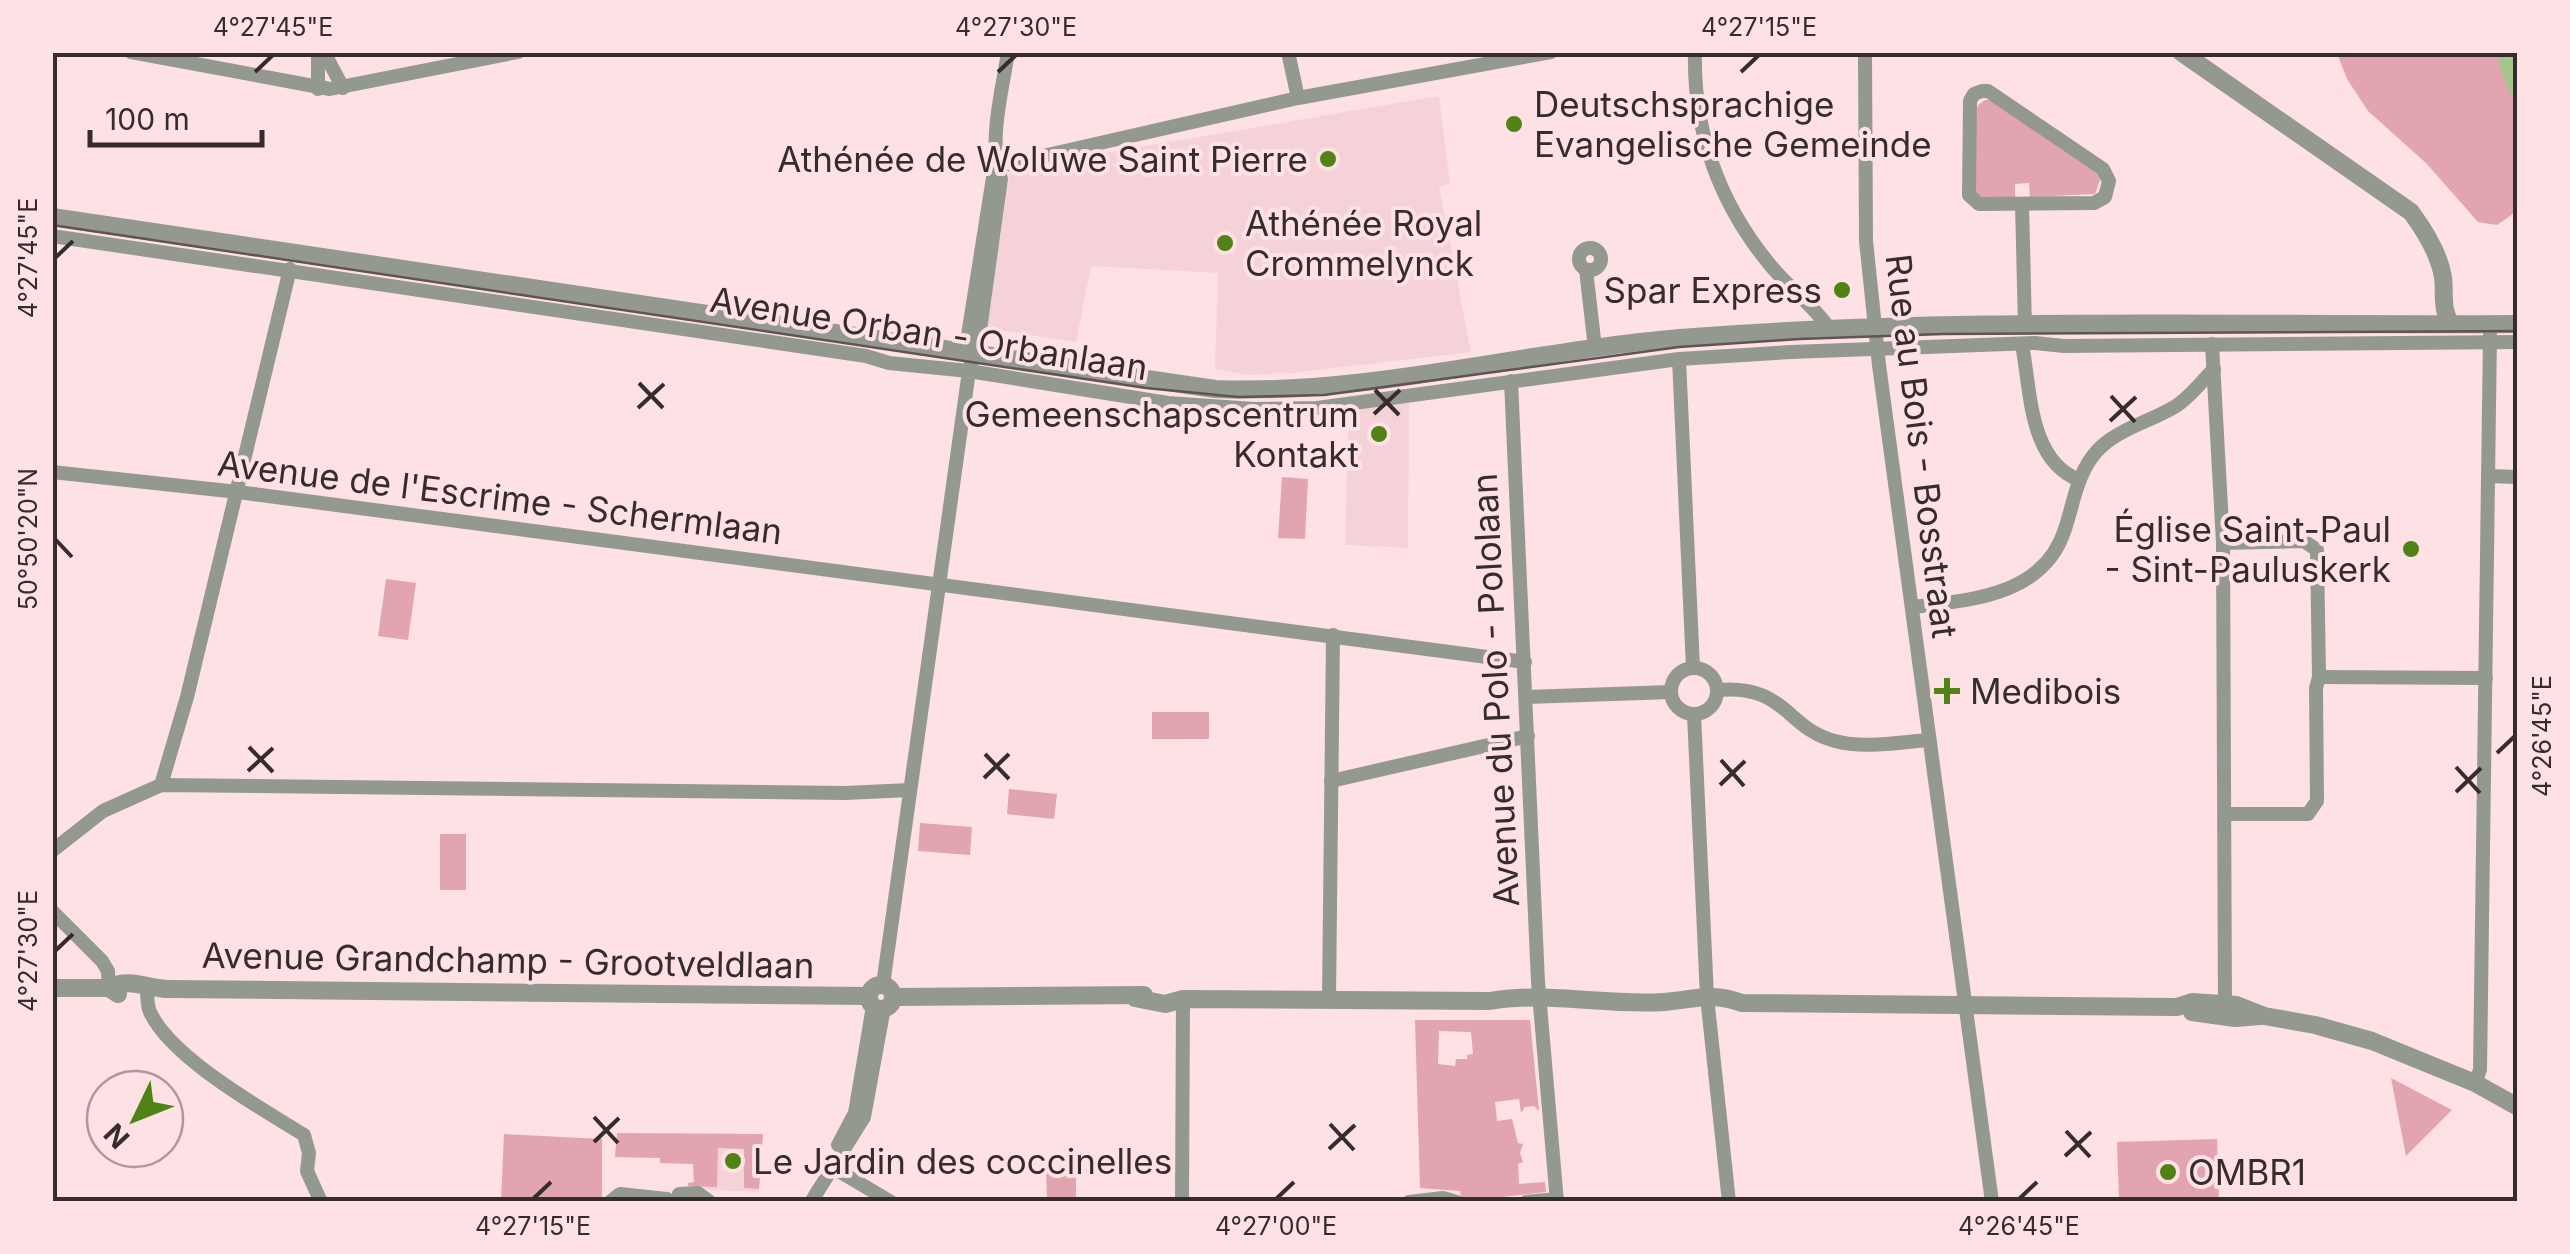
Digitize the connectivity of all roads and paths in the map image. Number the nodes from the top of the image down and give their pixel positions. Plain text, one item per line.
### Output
1 (131, 52) edge
2 (321, 52) edge
3 (518, 52) edge
4 (1008, 52) edge
5 (1288, 52) edge
6 (1550, 52) edge
7 (1695, 52) edge
8 (1865, 52) edge
9 (2186, 53) edge
10 (482, 56) edge
11 (460, 59) edge
12 (344, 88) junction
13 (318, 89) junction
14 (1298, 98) junction
15 (996, 164) junction
16 (2022, 204) junction
17 (52, 217) edge
18 (52, 236) edge
19 (290, 270) junction
20 (1586, 270) dead end
21 (2451, 324) junction
22 (2518, 324) edge
23 (1876, 326) junction
24 (1829, 328) junction
25 (1800, 330) junction
26 (2490, 333) junction
27 (2023, 336) junction
28 (2518, 342) edge
29 (2212, 344) junction
30 (1596, 348) junction
31 (1878, 349) junction
32 (973, 350) junction
33 (1799, 352) junction
34 (1679, 359) junction
35 (2214, 369) junction
36 (969, 372) junction
37 (1511, 381) junction
38 (52, 472) edge
39 (2488, 476) junction
40 (2518, 477) edge
41 (2079, 480) junction
42 (238, 492) junction
43 (2224, 543) junction
44 (940, 584) junction
45 (1912, 607) junction
46 (1332, 634) junction
47 (1525, 662) junction
48 (1693, 668) junction
49 (2319, 676) junction
50 (2486, 678) junction
51 (1717, 690) junction
52 (1671, 692) junction
53 (1526, 697) junction
54 (1694, 714) junction
55 (1528, 736) junction
56 (1930, 740) junction
57 (1331, 782) junction
58 (161, 785) junction
59 (910, 790) junction
60 (2226, 814) junction
61 (52, 852) edge
62 (52, 911) edge
63 (52, 988) edge
64 (110, 988) junction
65 (147, 988) junction
66 (881, 998) junction
67 (1183, 999) junction
68 (1328, 999) junction
69 (1540, 1002) junction
70 (1708, 1003) junction
71 (1966, 1005) junction
72 (2225, 1010) junction
73 (2475, 1083) junction
74 (2518, 1107) edge
75 (830, 1165) junction
76 (675, 1199) edge
77 (1557, 1200) edge
78 (322, 1202) edge
79 (610, 1202) edge
80 (710, 1202) edge
81 (802, 1202) edge
82 (811, 1202) edge
83 (891, 1202) edge
84 (1182, 1202) edge
85 (1409, 1202) edge
86 (1457, 1202) edge
87 (1526, 1202) edge
88 (1729, 1202) edge
89 (1992, 1202) edge

1 - 13 street
2 - 12 street
2 - 13 street
3 - 10 street
4 - 15 street
5 - 14 street
6 - 14 street
7 - 24 street
8 - 23 street, Rue au Bois - Bosstraat
9 - 21 street
10 - 11 street
11 - 12 street
12 - 13 street
14 - 15 street
15 - 32 street
16 - 16 street
16 - 27 street
17 - 32 street, Avenue Orban - Orbanlaan
18 - 19 street, Avenue Orban - Orbanlaan
19 - 36 street, Avenue Orban - Orbanlaan
19 - 42 street
20 - 30 street
21 - 26 street, Avenue Orban - Orbanlaan
21 - 27 street, Avenue Orban - Orbanlaan
22 - 26 street, Avenue Orban - Orbanlaan
23 - 24 street, Avenue Orban - Orbanlaan
23 - 27 street, Avenue Orban - Orbanlaan
23 - 31 street, Rue au Bois - Bosstraat
24 - 25 street, Avenue Orban - Orbanlaan
25 - 30 street, Avenue Orban - Orbanlaan
25 - 33 street
26 - 28 street, Avenue Orban - Orbanlaan
26 - 29 street, Avenue Orban - Orbanlaan
26 - 39 street
27 - 29 street, Avenue Orban - Orbanlaan
27 - 31 street, Avenue Orban - Orbanlaan
27 - 41 street
29 - 35 street
30 - 32 street, Avenue Orban - Orbanlaan
31 - 33 street, Avenue Orban - Orbanlaan
31 - 45 street, Rue au Bois - Bosstraat
32 - 36 street
33 - 34 street, Avenue Orban - Orbanlaan
34 - 37 street, Avenue Orban - Orbanlaan
34 - 48 street
35 - 41 street
35 - 43 street
36 - 37 street, Avenue Orban - Orbanlaan
36 - 44 street
37 - 47 street, Avenue du Polo - Pololaan
38 - 42 street, Avenue de l'Escrime - Schermlaan
39 - 40 street
39 - 50 street
41 - 45 street
42 - 44 street, Avenue de l'Escrime - Schermlaan
42 - 58 street
43 - 49 street
43 - 60 street
44 - 46 street, Avenue de l'Escrime - Schermlaan
44 - 59 street
45 - 56 street, Rue au Bois - Bosstraat
46 - 47 street, Avenue de l'Escrime - Schermlaan
46 - 57 street
47 - 53 street, Avenue du Polo - Pololaan
48 - 51 street
48 - 52 street
49 - 50 street
49 - 60 street
50 - 73 street
51 - 54 street
51 - 56 street
52 - 53 street
52 - 54 street
53 - 55 street, Avenue du Polo - Pololaan
54 - 70 street
55 - 57 street
55 - 69 street, Avenue du Polo - Pololaan
56 - 71 street, Rue au Bois - Bosstraat
57 - 68 street
58 - 59 street
58 - 61 street
59 - 66 street
60 - 72 street
62 - 64 street
63 - 64 street, Avenue Grandchamp - Grootveldlaan
64 - 65 street, Avenue Grandchamp - Grootveldlaan
65 - 66 street, Avenue Grandchamp - Grootveldlaan
65 - 78 street
66 - 67 street, Avenue Grandchamp - Grootveldlaan
66 - 75 street
67 - 68 street, Avenue Grandchamp - Grootveldlaan
67 - 84 street
68 - 69 street, Avenue Grandchamp - Grootveldlaan
69 - 70 street, Avenue Grandchamp - Grootveldlaan
69 - 77 street, Avenue du Polo - Pololaan
70 - 71 street, Avenue Grandchamp - Grootveldlaan
70 - 88 street
71 - 72 street, Avenue Grandchamp - Grootveldlaan
71 - 89 street, Rue au Bois - Bosstraat
72 - 73 street, Avenue Grandchamp - Grootveldlaan
73 - 74 street, Avenue Grandchamp - Grootveldlaan
75 - 81 street
75 - 82 street
75 - 83 street
76 - 79 street
76 - 80 street
77 - 87 street
85 - 86 street

